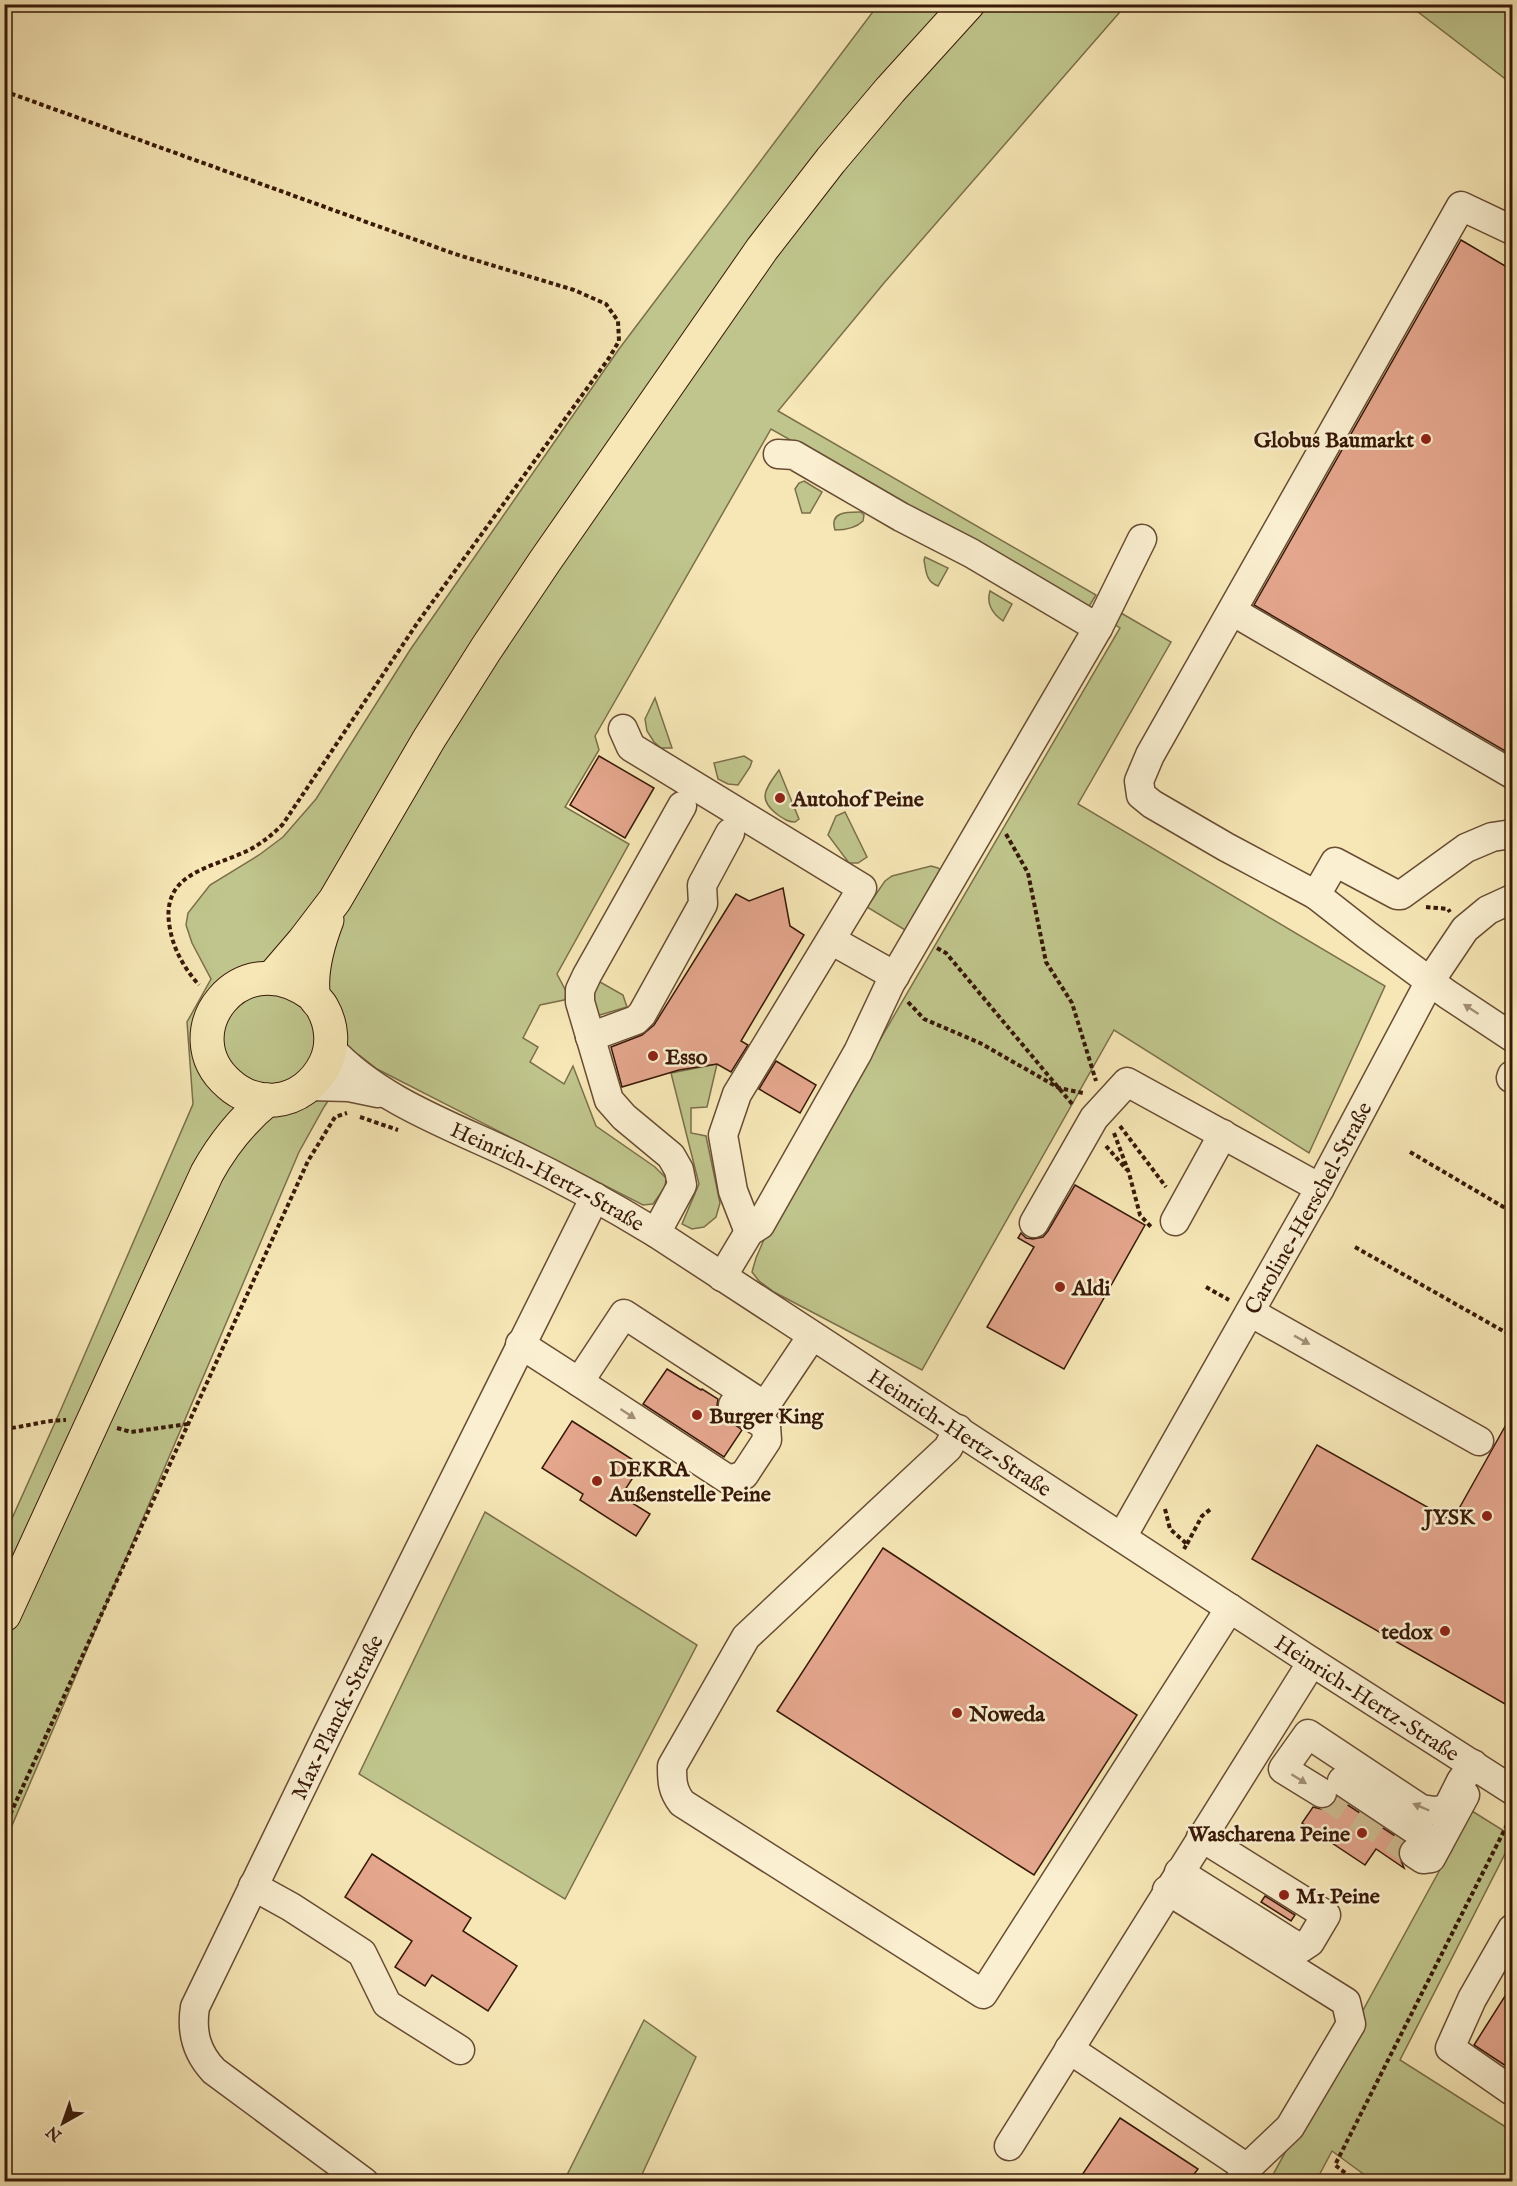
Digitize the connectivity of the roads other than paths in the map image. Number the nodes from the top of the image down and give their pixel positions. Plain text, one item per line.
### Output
1 (968, 4) edge
2 (1512, 230) edge
3 (778, 454) dead end
4 (1143, 538) dead end
5 (1232, 611) junction
6 (1098, 628) junction
7 (623, 729) dead end
8 (1512, 774) edge
9 (682, 806) dead end
10 (730, 833) dead end
11 (1512, 834) edge
12 (1316, 895) junction
13 (1512, 899) edge
14 (335, 900) junction
15 (831, 940) junction
16 (273, 977) junction
17 (892, 980) junction
18 (1430, 981) junction
19 (313, 994) junction
20 (590, 1037) junction
21 (1512, 1037) edge
22 (330, 1048) junction
23 (222, 1079) junction
24 (309, 1086) junction
25 (393, 1098) junction
26 (267, 1100) junction
27 (1223, 1134) junction
28 (207, 1173) junction
29 (1320, 1188) junction
30 (595, 1197) junction
31 (1170, 1221) road end
32 (1034, 1223) dead end
33 (749, 1232) junction
34 (656, 1233) junction
35 (722, 1277) junction
36 (1250, 1312) junction
37 (812, 1336) junction
38 (520, 1344) junction
39 (700, 1364) junction
40 (579, 1382) junction
41 (958, 1430) junction
42 (1479, 1441) dead end
43 (1122, 1537) junction
44 (1230, 1608) junction
45 (4, 1616) edge
46 (1311, 1662) junction
47 (1477, 1767) junction
48 (1512, 1790) edge
49 (1185, 1862) junction
50 (253, 1886) junction
51 (1512, 1929) edge
52 (1069, 2049) junction
53 (460, 2050) dead end
54 (1512, 2091) edge
55 (1009, 2146) dead end
56 (1243, 2175) edge
57 (363, 2181) edge

1 - 14 main road
2 - 5 street
3 - 6 street
4 - 6 street
5 - 8 street
5 - 12 street
6 - 17 street
7 - 15 street
9 - 20 street
10 - 20 street
11 - 12 street
12 - 18 street
13 - 18 street, Caroline-Herschel-Straße
14 - 16 main road
14 - 19 main road
15 - 17 street
15 - 33 street
16 - 19 main road
16 - 23 main road
17 - 33 street
21 -> 18 street
18 - 29 street, Caroline-Herschel-Straße
19 - 22 main road
20 - 34 street
22 - 24 main road
22 - 25 street, Heinrich-Hertz-Straße
23 - 26 main road
23 - 28 main road
24 - 25 street, Heinrich-Hertz-Straße
24 - 26 main road
25 - 30 street, Heinrich-Hertz-Straße
26 - 28 main road
27 - 29 street
27 - 31 street
27 - 32 street
28 - 45 main road
29 - 36 street, Caroline-Herschel-Straße
30 - 34 street, Heinrich-Hertz-Straße
30 - 38 street, Max-Planck-Straße
33 - 35 street
34 - 35 street, Heinrich-Hertz-Straße
35 - 37 street, Heinrich-Hertz-Straße
36 -> 42 street
36 - 43 street, Caroline-Herschel-Straße
37 - 39 street
37 - 41 street, Heinrich-Hertz-Straße
38 - 40 street
38 - 50 street, Max-Planck-Straße
39 - 40 street
40 -> 39 street
41 - 43 street, Heinrich-Hertz-Straße
41 - 44 street
43 - 44 street, Heinrich-Hertz-Straße
44 - 46 street, Heinrich-Hertz-Straße
46 - 47 street, Heinrich-Hertz-Straße
46 - 49 street
47 -> 47 street
47 - 48 street, Heinrich-Hertz-Straße
49 - 49 street
49 - 52 street
49 - 56 street
50 - 53 street
50 - 57 street, Max-Planck-Straße
51 - 54 street
52 - 55 street
52 - 56 street

